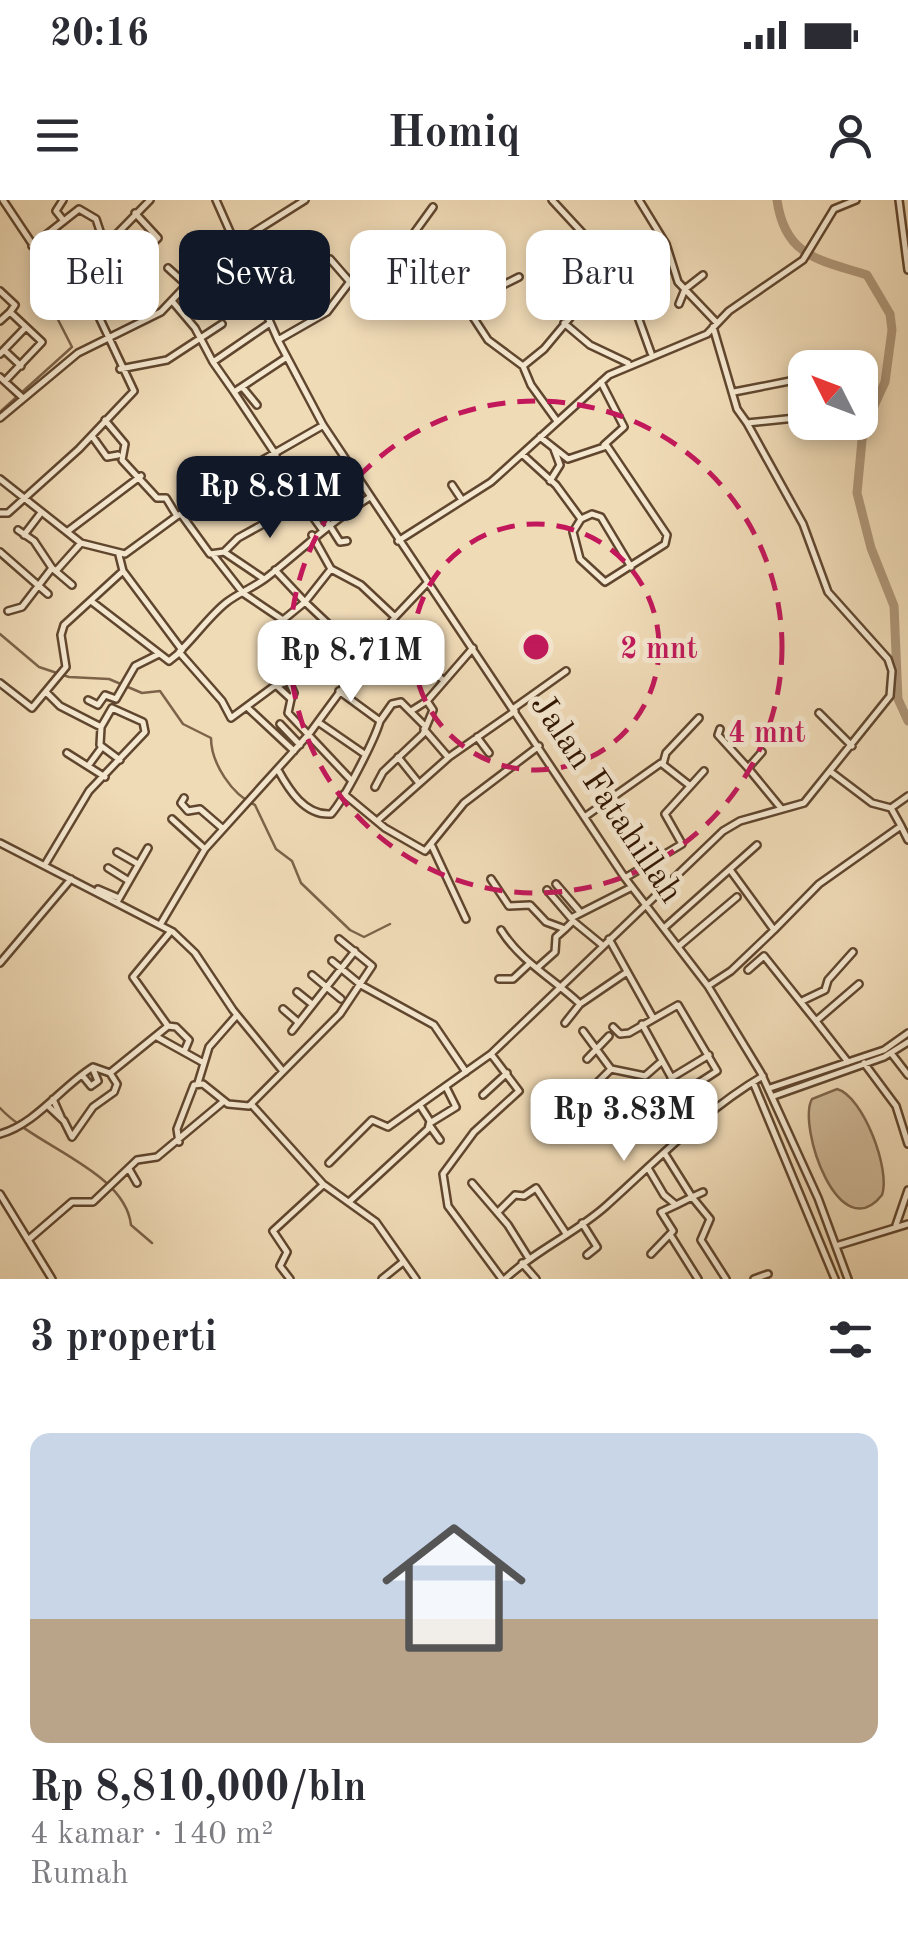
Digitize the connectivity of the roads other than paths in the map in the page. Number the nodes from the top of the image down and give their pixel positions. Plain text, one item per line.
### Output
1 (3, 200) edge
2 (63, 200) edge
3 (150, 200) edge
4 (216, 200) edge
5 (305, 200) edge
6 (552, 200) edge
7 (640, 200) edge
8 (856, 200) edge
9 (899, 200) edge
10 (433, 206) dead end
11 (135, 214) junction
12 (64, 220) junction
13 (52, 230) edge
14 (99, 230) edge
15 (118, 230) edge
16 (150, 230) edge
17 (228, 230) edge
18 (252, 230) edge
19 (416, 230) edge
20 (579, 230) edge
21 (30, 243) edge
22 (330, 260) edge
23 (168, 268) dead end
24 (128, 270) joint
25 (908, 270) edge
26 (702, 275) dead end
27 (519, 277) dead end
28 (179, 278) edge
29 (350, 282) joint
30 (506, 284) edge
31 (688, 284) junction
32 (0, 291) edge
33 (179, 296) edge
34 (173, 302) junction
35 (679, 304) dead end
36 (10, 312) junction
37 (102, 320) edge
38 (269, 320) edge
39 (477, 320) edge
40 (640, 320) edge
41 (0, 321) edge
42 (564, 322) joint
43 (270, 323) junction
44 (222, 324) dead end
45 (715, 325) junction
46 (26, 327) junction
47 (110, 338) junction
48 (202, 339) junction
49 (278, 340) junction
50 (2, 352) edge
51 (652, 354) junction
52 (286, 356) junction
53 (213, 362) junction
54 (633, 363) junction
55 (21, 366) junction
56 (523, 366) junction
57 (120, 367) junction
58 (3, 379) edge
59 (788, 381) edge
60 (600, 382) junction
61 (242, 388) junction
62 (234, 392) junction
63 (734, 392) junction
64 (20, 396) junction
65 (257, 405) dead end
66 (0, 418) edge
67 (105, 420) junction
68 (788, 420) edge
69 (557, 421) junction
70 (747, 423) junction
71 (323, 426) junction
72 (92, 436) junction
73 (540, 437) junction
74 (604, 445) junction
75 (554, 449) junction
76 (522, 454) junction
77 (276, 455) junction
78 (120, 458) junction
79 (266, 459) junction
80 (140, 476) junction
81 (0, 478) edge
82 (550, 481) junction
83 (452, 485) dead end
84 (24, 497) junction
85 (370, 497) junction
86 (462, 500) junction
87 (293, 508) junction
88 (0, 514) edge
89 (40, 514) junction
90 (179, 515) junction
91 (581, 518) junction
92 (324, 526) junction
93 (18, 530) dead end
94 (68, 531) junction
95 (24, 535) junction
96 (312, 535) junction
97 (347, 541) dead end
98 (398, 541) junction
99 (81, 544) junction
100 (0, 552) edge
101 (224, 552) junction
102 (119, 554) junction
103 (214, 556) junction
104 (631, 567) junction
105 (331, 569) junction
106 (54, 570) junction
107 (275, 570) junction
108 (123, 571) junction
109 (264, 579) junction
110 (428, 582) junction
111 (38, 586) junction
112 (72, 586) dead end
113 (48, 594) dead end
114 (243, 594) junction
115 (91, 601) junction
116 (305, 602) junction
117 (8, 611) dead end
118 (395, 617) junction
119 (386, 629) junction
120 (342, 637) junction
121 (473, 648) junction
122 (180, 651) junction
123 (368, 652) junction
124 (162, 654) junction
125 (566, 671) dead end
126 (444, 681) junction
127 (1, 682) edge
128 (290, 682) junction
129 (278, 687) junction
130 (340, 691) junction
131 (46, 692) junction
132 (116, 699) junction
133 (290, 699) junction
134 (427, 702) junction
135 (112, 708) junction
136 (249, 708) junction
137 (515, 710) junction
138 (411, 711) junction
139 (820, 714) dead end
140 (86, 716) junction
141 (699, 718) dead end
142 (380, 721) junction
143 (318, 722) junction
144 (280, 724) dead end
145 (101, 727) junction
146 (424, 727) junction
147 (720, 728) dead end
148 (309, 734) junction
149 (477, 736) junction
150 (300, 744) junction
151 (539, 746) junction
152 (852, 746) junction
153 (102, 747) junction
154 (294, 751) junction
155 (762, 752) dead end
156 (67, 753) dead end
157 (362, 753) junction
158 (489, 753) dead end
159 (398, 757) junction
160 (448, 758) junction
161 (121, 760) junction
162 (663, 764) junction
163 (88, 766) junction
164 (748, 768) junction
165 (278, 770) junction
166 (704, 771) dead end
167 (831, 772) junction
168 (105, 777) junction
169 (350, 780) junction
170 (418, 782) junction
171 (689, 785) junction
172 (374, 787) dead end
173 (344, 794) junction
174 (908, 796) edge
175 (184, 798) dead end
176 (780, 807) junction
177 (891, 808) junction
178 (586, 816) junction
179 (172, 819) dead end
180 (377, 821) junction
181 (901, 826) junction
182 (222, 828) junction
183 (908, 840) edge
184 (0, 843) edge
185 (758, 844) dead end
186 (432, 846) junction
187 (148, 848) dead end
188 (205, 850) junction
189 (117, 852) dead end
190 (46, 863) junction
191 (138, 864) junction
192 (108, 868) dead end
193 (732, 871) junction
194 (626, 878) junction
195 (72, 879) junction
196 (490, 879) dead end
197 (129, 881) junction
198 (556, 884) dead end
199 (632, 886) junction
200 (98, 888) dead end
201 (546, 890) dead end
202 (737, 897) dead end
203 (118, 900) junction
204 (648, 906) junction
205 (580, 912) junction
206 (141, 914) junction
207 (466, 919) dead end
208 (572, 919) junction
209 (135, 923) dead end
210 (160, 925) junction
211 (564, 928) junction
212 (664, 928) junction
213 (171, 930) junction
214 (502, 930) dead end
215 (774, 930) junction
216 (339, 939) dead end
217 (609, 939) junction
218 (602, 944) junction
219 (679, 946) junction
220 (355, 950) junction
221 (853, 952) dead end
222 (332, 961) dead end
223 (0, 963) edge
224 (530, 964) junction
225 (537, 968) junction
226 (341, 969) junction
227 (748, 970) dead end
228 (626, 972) junction
229 (312, 974) dead end
230 (499, 979) dead end
231 (562, 984) junction
232 (858, 984) dead end
233 (361, 986) junction
234 (708, 986) junction
235 (327, 987) junction
236 (297, 992) dead end
237 (341, 999) dead end
238 (802, 1002) junction
239 (312, 1004) junction
240 (580, 1004) junction
241 (283, 1009) dead end
242 (237, 1015) junction
243 (653, 1018) junction
244 (816, 1021) junction
245 (298, 1022) junction
246 (565, 1023) dead end
247 (642, 1024) junction
248 (168, 1026) junction
249 (613, 1028) dead end
250 (292, 1030) dead end
251 (583, 1031) dead end
252 (908, 1033) edge
253 (609, 1036) dead end
254 (157, 1037) junction
255 (908, 1042) edge
256 (598, 1048) junction
257 (890, 1051) junction
258 (184, 1052) junction
259 (491, 1054) junction
260 (709, 1055) junction
261 (587, 1058) dead end
262 (202, 1062) junction
263 (661, 1062) junction
264 (848, 1062) junction
265 (864, 1062) junction
266 (92, 1068) junction
267 (611, 1069) junction
268 (282, 1070) junction
269 (466, 1072) junction
270 (508, 1073) junction
271 (110, 1074) junction
272 (908, 1074) edge
273 (82, 1075) junction
274 (763, 1076) junction
275 (671, 1078) junction
276 (198, 1082) junction
277 (753, 1082) junction
278 (446, 1087) junction
279 (770, 1088) junction
280 (482, 1095) dead end
281 (680, 1095) junction
282 (774, 1096) junction
283 (53, 1099) junction
284 (224, 1100) junction
285 (251, 1104) junction
286 (46, 1105) junction
287 (574, 1106) dead end
288 (421, 1107) junction
289 (710, 1116) junction
290 (61, 1118) junction
291 (430, 1124) junction
292 (0, 1134) edge
293 (440, 1140) dead end
294 (179, 1142) junction
295 (908, 1144) edge
296 (665, 1154) junction
297 (329, 1164) dead end
298 (648, 1168) junction
299 (130, 1169) junction
300 (472, 1183) dead end
301 (137, 1184) dead end
302 (323, 1184) junction
303 (908, 1190) edge
304 (703, 1192) dead end
305 (0, 1194) edge
306 (692, 1197) junction
307 (668, 1198) junction
308 (349, 1202) junction
309 (676, 1205) junction
310 (498, 1212) junction
311 (661, 1212) junction
312 (582, 1223) junction
313 (908, 1224) edge
314 (896, 1225) junction
315 (565, 1232) junction
316 (671, 1236) junction
317 (28, 1240) junction
318 (836, 1246) junction
319 (651, 1254) dead end
320 (586, 1255) dead end
321 (528, 1257) junction
322 (403, 1262) junction
323 (522, 1263) junction
324 (768, 1274) dead end
325 (52, 1279) edge
326 (290, 1279) edge
327 (382, 1279) edge
328 (416, 1279) edge
329 (504, 1279) edge
330 (536, 1279) edge
331 (698, 1279) edge
332 (726, 1279) edge
333 (754, 1279) edge
334 (835, 1279) edge
335 (848, 1279) edge

1 - 21 street
2 - 12 street
3 - 11 street
4 - 17 street, Jalan Fatahillah
5 - 18 street
6 - 20 street
7 - 31 street
8 - 45 street
9 - 25 street
10 - 19 street
11 - 15 street
11 - 16 street
12 - 13 street
12 - 14 street
22 - 29 street
23 - 28 street
24 - 24 street
26 - 31 street
27 - 30 street
29 - 49 street
31 - 35 street
31 - 45 street
32 - 36 street
33 - 34 street
34 - 47 street
34 - 48 street
36 - 41 street
36 - 46 street
37 - 47 street
38 - 43 street, Jalan Fatahillah
39 - 56 street
40 - 51 street
42 - 54 street
42 - 56 street
43 - 49 street, Jalan Fatahillah
43 - 53 street
44 - 48 street
45 - 51 street
45 - 63 street
46 - 50 street
46 - 55 street
47 - 57 street
47 - 64 street
48 - 53 street
48 - 57 street
49 - 52 street, Jalan Fatahillah
50 - 55 street
51 - 54 street
52 - 61 street
52 - 71 street, Jalan Fatahillah
53 - 62 street
54 - 60 street
55 - 58 street
56 - 69 street
57 - 67 street
58 - 64 street
59 - 63 street
60 - 69 street
60 - 74 street
61 - 62 street
61 - 65 street
62 - 77 street
63 - 70 street
64 - 66 street
67 - 72 street
67 - 78 street
68 - 70 street
69 - 73 street
70 - 152 street
71 - 77 street
71 - 85 street, Jalan Fatahillah
72 - 78 street
72 - 84 street
73 - 75 street
73 - 76 street
74 - 75 street
74 - 104 street
75 - 82 street
76 - 82 street
76 - 86 street
77 - 79 street
78 - 80 street
79 - 87 street
79 - 90 street
80 - 90 street
80 - 94 street
81 - 84 street
82 - 91 street
83 - 86 street
84 - 88 street
84 - 89 street
85 - 92 street
85 - 98 street, Jalan Fatahillah
86 - 98 street
87 - 92 street
87 - 101 street
89 - 94 street
89 - 95 street
90 - 102 street
90 - 103 street
91 - 104 street
91 - 104 street
92 - 96 street
92 - 97 street
93 - 95 street
94 - 99 street
95 - 106 street
96 - 105 street
96 - 107 street
98 - 110 street, Jalan Fatahillah
99 - 102 street
99 - 106 street
100 - 111 street
101 - 103 street
101 - 109 street
102 - 108 street
103 - 114 street
105 - 116 street
105 - 118 street
106 - 111 street
106 - 112 street
107 - 109 street
107 - 116 street
108 - 115 street
108 - 122 street
109 - 114 street
110 - 118 street
110 - 121 street, Jalan Fatahillah
111 - 113 street
111 - 117 street
114 - 116 street
114 - 122 street
115 - 124 street
115 - 131 street
116 - 120 street
118 - 119 street
119 - 123 street
119 - 126 street
120 - 123 street
120 - 128 street
121 - 126 street
121 - 137 street, Jalan Fatahillah
122 - 124 street
122 - 136 street
123 - 130 street
124 - 132 street
125 - 137 street
126 - 134 street
127 - 131 street
128 - 129 street
128 - 133 street
129 - 133 street
129 - 136 street
130 - 142 street
130 - 143 street
131 - 140 street
132 - 135 street
132 - 140 street
133 - 148 street
134 - 138 street
134 - 146 street
135 - 145 street
135 - 161 street
136 - 154 street
137 - 149 street
137 - 151 street, Jalan Fatahillah
138 - 142 street
138 - 146 street
139 - 152 street
140 - 145 street
141 - 162 street
142 - 157 street
143 - 148 street
143 - 157 street
144 - 150 street
145 - 153 street
146 - 159 street
146 - 160 street
147 - 164 street
148 - 150 street
148 - 169 street
149 - 158 street
149 - 160 street
150 - 154 street
151 - 178 street, Jalan Fatahillah
151 - 186 street
152 - 167 street
153 - 161 street
153 - 163 street
154 - 165 street
155 - 164 street
156 - 163 street
157 - 169 street
159 - 170 street
159 - 172 street
160 - 170 street
161 - 168 street
162 - 171 street
162 - 178 street
163 - 168 street
164 - 176 street
165 - 173 street
165 - 182 street
166 - 171 street
167 - 176 street
167 - 177 street
168 - 190 street
169 - 173 street
170 - 180 street
171 - 194 street
173 - 180 street
174 - 177 street
175 - 182 street
176 - 204 street
177 - 181 street
178 - 194 street, Jalan Fatahillah
179 - 188 street
180 - 186 street
181 - 183 street
181 - 215 street
182 - 188 street
184 - 190 street
185 - 193 street
186 - 207 street
187 - 191 street
188 - 210 street
189 - 191 street
190 - 195 street
191 - 197 street
192 - 197 street
193 - 212 street
193 - 215 street
194 - 199 street, Jalan Fatahillah
195 - 203 street
195 - 223 street
196 - 211 street
197 - 203 street
198 - 205 street
199 - 204 street, Jalan Fatahillah
199 - 205 street
200 - 203 street
201 - 208 street
202 - 219 street
203 - 206 street
204 - 212 street, Jalan Fatahillah
204 - 217 street
205 - 208 street
206 - 209 street
206 - 210 street
208 - 211 street
208 - 218 street
210 - 213 street
211 - 225 street
212 - 219 street, Jalan Fatahillah
213 - 242 street
213 - 248 street
214 - 224 street
215 - 234 street
216 - 220 street
217 - 218 street
217 - 228 street
218 - 231 street
219 - 234 street, Jalan Fatahillah
220 - 226 street
220 - 233 street
221 - 238 street
222 - 226 street
224 - 225 street
224 - 230 street
225 - 231 street
226 - 233 street
226 - 235 street
227 - 238 street
228 - 240 street
228 - 243 street
229 - 235 street
231 - 240 street
231 - 259 street
232 - 244 street
233 - 268 street
233 - 269 street
234 - 274 street, Jalan Fatahillah
235 - 237 street
235 - 239 street
236 - 239 street
238 - 244 street
239 - 245 street
240 - 246 street
241 - 245 street
242 - 262 street
242 - 268 street
243 - 247 street
243 - 260 street
244 - 264 street
245 - 250 street
247 - 249 street
247 - 263 street
248 - 254 street
248 - 258 street
251 - 256 street
252 - 257 street
253 - 256 street
254 - 258 street
254 - 271 street
255 - 257 street
256 - 261 street
256 - 267 street
257 - 264 street
257 - 265 street
257 - 272 street
258 - 262 street
259 - 269 street
259 - 270 street
260 - 275 street
260 - 281 street
262 - 276 street
263 - 267 street
263 - 275 street
264 - 279 street
265 - 282 street
265 - 295 street
266 - 271 street
266 - 273 street
266 - 273 street
267 - 287 street
268 - 285 street
269 - 278 street
270 - 280 street
270 - 329 street
271 - 290 street
273 - 283 street
274 - 277 street
274 - 279 street, Jalan Fatahillah
275 - 281 street
276 - 284 street
276 - 294 street
277 - 289 street
277 - 334 street
278 - 288 street
278 - 291 street
279 - 282 street, Jalan Fatahillah
281 - 289 street
282 - 318 street, Jalan Fatahillah
283 - 286 street
283 - 290 street
284 - 285 street
284 - 294 street
285 - 302 street
286 - 290 street
286 - 292 street
288 - 291 street
288 - 297 street
289 - 296 street
291 - 293 street
291 - 308 street
294 - 299 street
296 - 298 street
296 - 306 street
298 - 307 street
298 - 312 street
299 - 301 street
299 - 317 street
300 - 310 street
302 - 308 street
302 - 326 street
303 - 314 street
304 - 306 street
305 - 317 street
306 - 309 street
306 - 332 street
307 - 309 street
307 - 311 street
308 - 322 street
309 - 311 street
310 - 315 street
310 - 321 street
311 - 316 street
312 - 315 street
312 - 320 street
313 - 314 street
314 - 318 street
315 - 321 street
316 - 319 street
316 - 331 street
317 - 325 street
318 - 335 street, Jalan Fatahillah
321 - 323 street
322 - 327 street
322 - 328 street
323 - 329 street
323 - 330 street
324 - 333 street

